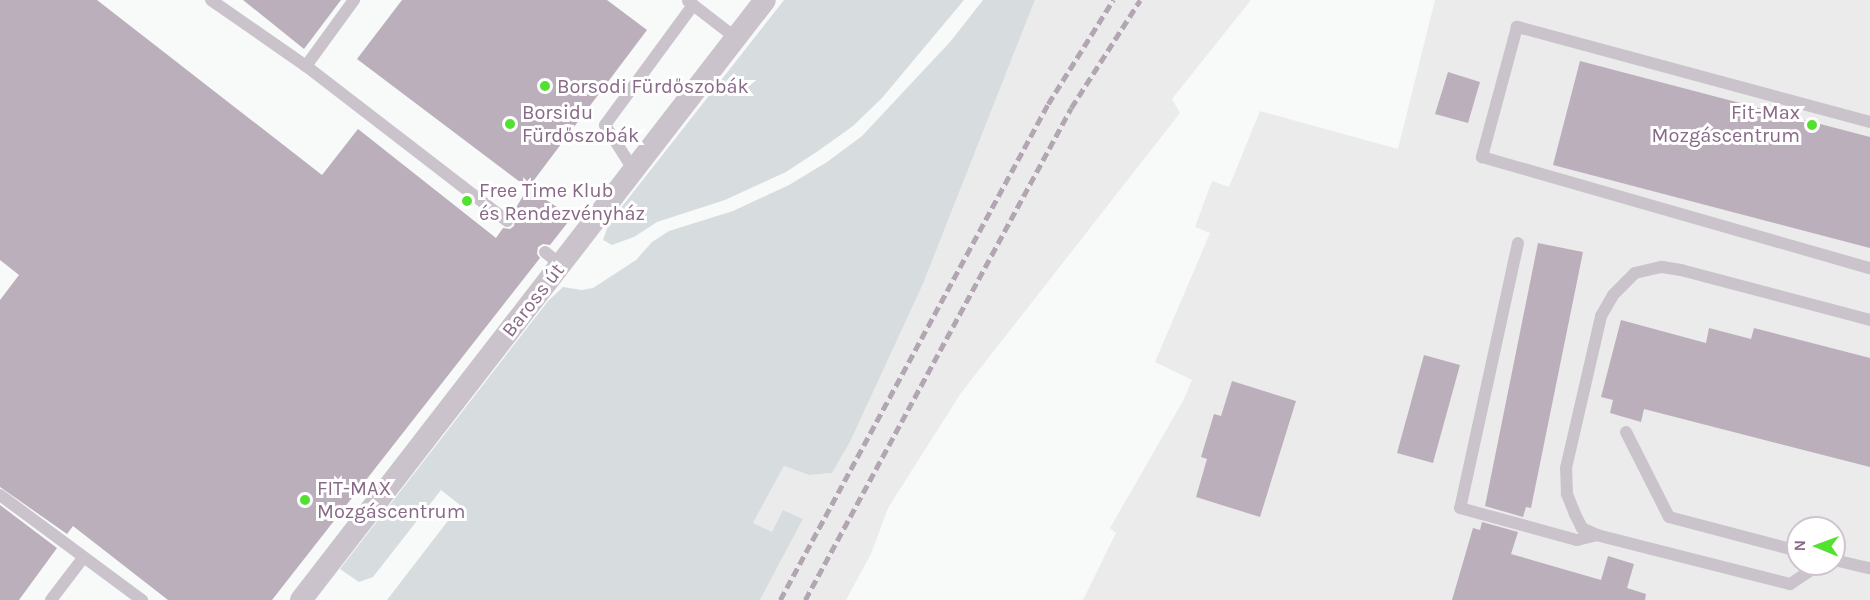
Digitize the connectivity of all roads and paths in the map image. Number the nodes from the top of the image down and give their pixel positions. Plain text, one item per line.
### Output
1 (212, 0) edge
2 (354, 0) edge
3 (765, 0) edge
4 (690, 2) edge
5 (736, 38) junction
6 (306, 66) junction
7 (1870, 122) edge
8 (633, 169) junction
9 (507, 221) dead end
10 (1518, 243) dead end
11 (1870, 268) edge
12 (1870, 320) edge
13 (1626, 432) dead end
14 (0, 495) edge
15 (1597, 535) junction
16 (1786, 548) edge
17 (83, 558) junction
18 (1846, 563) edge
19 (1870, 568) edge
20 (1802, 576) edge
21 (51, 600) edge
22 (142, 600) edge
23 (301, 600) edge

1 - 6 lane
2 - 6 lane
3 - 5 street, Baross út
4 - 5 lane
4 - 8 lane
5 - 8 street, Baross út
6 - 9 lane
7 - 11 lane
8 - 23 street, Baross út
10 - 15 lane
12 - 15 lane
13 - 16 lane
14 - 17 lane
15 - 20 lane
17 - 21 lane
17 - 22 lane
18 - 19 lane

